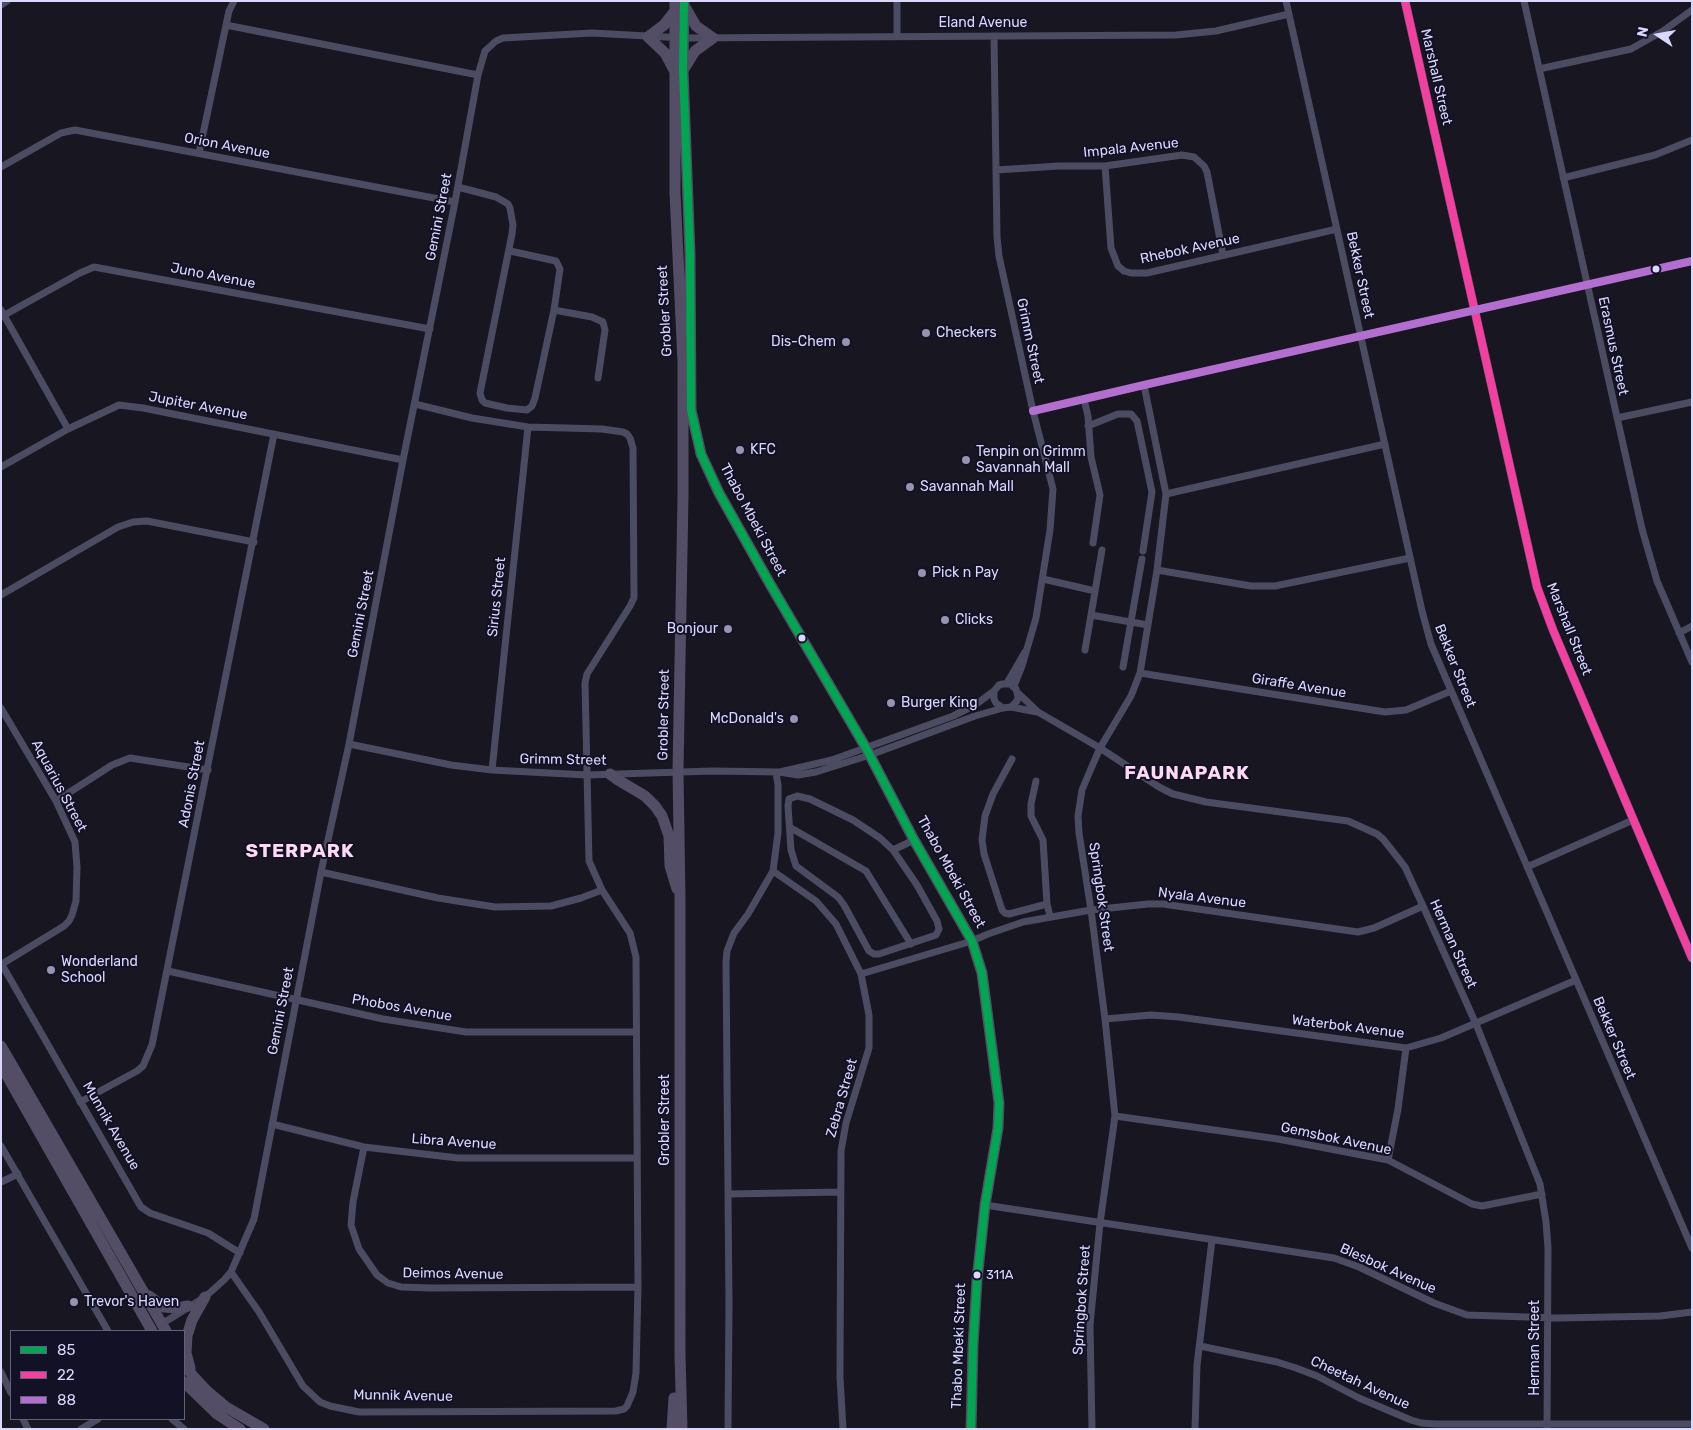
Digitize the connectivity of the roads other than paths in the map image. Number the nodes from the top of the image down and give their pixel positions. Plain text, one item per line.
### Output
1 (7, 1) edge
2 (234, 1) edge
3 (897, 1) edge
4 (1286, 1) edge
5 (1405, 1) edge
6 (1524, 1) edge
7 (1, 5) edge
8 (680, 5) edge
9 (1692, 10) edge
10 (1289, 14) junction
11 (226, 25) junction
12 (897, 36) junction
13 (994, 36) junction
14 (648, 37) junction
15 (679, 38) junction
16 (713, 38) junction
17 (1539, 70) junction
18 (679, 71) junction
19 (478, 75) junction
20 (1692, 140) edge
21 (199, 153) junction
22 (1104, 166) junction
23 (1, 167) edge
24 (996, 170) junction
25 (1563, 178) junction
26 (458, 187) junction
27 (455, 202) junction
28 (1337, 229) junction
29 (510, 251) junction
30 (1223, 255) junction
31 (1692, 261) edge
32 (1587, 285) junction
33 (554, 310) junction
34 (1474, 311) junction
35 (2, 314) edge
36 (430, 329) junction
37 (1361, 336) junction
38 (682, 349) junction
39 (598, 378) dead end
40 (1144, 384) junction
41 (1084, 399) junction
42 (1692, 402) edge
43 (415, 404) junction
44 (691, 410) junction
45 (1033, 411) junction
46 (1616, 418) junction
47 (1088, 426) junction
48 (528, 427) junction
49 (68, 429) junction
50 (274, 434) junction
51 (1386, 444) junction
52 (403, 460) junction
53 (1, 468) edge
54 (1166, 494) junction
55 (683, 497) junction
56 (254, 542) junction
57 (1093, 543) dead end
58 (1102, 550) dead end
59 (1143, 551) dead end
60 (1410, 558) junction
61 (1142, 559) dead end
62 (1157, 570) junction
63 (1043, 580) junction
64 (1095, 591) junction
65 (1, 596) edge
66 (1092, 615) junction
67 (1130, 622) junction
68 (1148, 625) junction
69 (1692, 626) edge
70 (1679, 633) junction
71 (1085, 650) dead end
72 (1692, 662) edge
73 (1123, 667) dead end
74 (1140, 673) junction
75 (1013, 687) junction
76 (994, 691) junction
77 (1451, 691) junction
78 (1011, 707) junction
79 (1, 708) edge
80 (1003, 708) junction
81 (1038, 712) junction
82 (349, 744) junction
83 (1100, 748) junction
84 (868, 752) junction
85 (1012, 759) dead end
86 (208, 770) junction
87 (492, 770) junction
88 (678, 772) junction
89 (778, 772) junction
90 (610, 774) junction
91 (587, 775) junction
92 (1036, 781) dead end
93 (56, 801) junction
94 (1633, 820) junction
95 (791, 828) junction
96 (914, 840) junction
97 (893, 850) junction
98 (1527, 867) junction
99 (773, 871) junction
100 (321, 872) junction
101 (602, 890) junction
102 (680, 898) junction
103 (1047, 904) junction
104 (1423, 906) junction
105 (1091, 910) junction
106 (1050, 916) junction
107 (972, 941) junction
108 (911, 944) junction
109 (1692, 958) edge
110 (2, 964) edge
111 (168, 971) junction
112 (861, 974) junction
113 (1576, 980) junction
114 (296, 999) junction
115 (1105, 1019) junction
116 (1476, 1024) junction
117 (636, 1032) junction
118 (1, 1046) edge
119 (1406, 1048) junction
120 (1, 1065) edge
121 (80, 1102) junction
122 (1115, 1116) junction
123 (272, 1124) junction
124 (1, 1146) edge
125 (364, 1147) junction
126 (636, 1158) junction
127 (1388, 1160) junction
128 (18, 1174) junction
129 (1, 1182) edge
130 (840, 1192) junction
131 (728, 1194) junction
132 (1542, 1194) junction
133 (985, 1206) junction
134 (1100, 1222) junction
135 (1212, 1240) junction
136 (1692, 1248) edge
137 (240, 1253) junction
138 (231, 1272) junction
139 (140, 1285) junction
140 (638, 1287) junction
141 (205, 1297) junction
142 (188, 1306) junction
143 (1692, 1312) edge
144 (1549, 1318) junction
145 (164, 1328) edge
146 (107, 1330) edge
147 (151, 1330) edge
148 (1200, 1346) junction
149 (680, 1355) junction
150 (1, 1372) edge
151 (188, 1378) edge
152 (10, 1391) edge
153 (616, 1411) joint
154 (96, 1420) edge
155 (173, 1420) edge
156 (1692, 1424) edge
157 (1547, 1426) edge
158 (82, 1429) edge
159 (184, 1429) edge
160 (240, 1429) edge
161 (264, 1429) edge
162 (672, 1429) edge
163 (682, 1429) edge
164 (728, 1429) edge
165 (843, 1429) edge
166 (971, 1429) edge
167 (1092, 1429) edge
168 (1195, 1429) edge

1 - 7 street
2 - 11 street
3 - 12 street
4 - 10 street, Bekker Street
5 - 34 street, Marshall Street
6 - 17 street, Erasmus Street
8 - 14 main road
8 - 15 main road, Grobler Street
8 - 16 main road
9 - 17 street
10 - 13 street, Eland Avenue
10 - 28 street, Bekker Street
11 - 19 street
11 - 21 street
12 - 13 street, Eland Avenue
12 - 16 street, Eland Avenue
13 - 24 street, Grimm Street
14 - 15 street, Gemini Street
14 - 18 main road
14 - 19 street, Gemini Street
15 - 16 street, Eland Avenue
15 - 18 main road, Grobler Street
16 - 18 main road
17 - 25 street, Erasmus Street
18 - 38 main road, Grobler Street
18 - 44 main road, Grobler Street
19 - 26 street, Gemini Street
20 - 25 street
21 - 23 street, Orion Avenue
21 - 27 street, Orion Avenue
22 - 24 street, Impala Avenue
22 - 30 street, Impala Avenue
22 - 30 street, Rhebok Avenue
24 - 45 street, Grimm Street
25 - 32 street, Erasmus Street
26 - 27 street, Gemini Street
26 - 29 street
27 - 36 street, Gemini Street
28 - 30 street, Rhebok Avenue
28 - 37 street, Bekker Street
29 - 33 street
29 - 33 street
31 - 32 street
32 - 34 street
32 - 46 street, Erasmus Street
33 - 39 street
34 - 37 street
34 - 94 street, Marshall Street
35 - 36 street, Juno Avenue
35 - 49 street
36 - 43 street, Gemini Street
37 - 40 street
37 - 51 street, Bekker Street
38 - 44 main road
38 - 55 main road, Grobler Street
40 - 41 street
40 - 54 street, Springbok Street
41 - 45 street
41 - 47 street
42 - 46 street
43 - 48 street
43 - 52 street, Gemini Street
44 - 55 main road
44 - 84 main road, Thabo Mbeki Street
45 - 63 street, Grimm Street
46 - 70 street, Erasmus Street
47 - 57 street
47 - 59 street
48 - 87 street, Sirius Street
48 - 91 street, Grobler Street
49 - 50 street, Jupiter Avenue
49 - 53 street, Jupiter Avenue
50 - 52 street, Jupiter Avenue
50 - 56 street, Adonis Street
51 - 54 street
51 - 60 street, Bekker Street
52 - 82 street, Gemini Street
54 - 62 street, Springbok Street
55 - 88 main road, Grobler Street
56 - 65 street
56 - 86 street, Adonis Street
58 - 64 street
60 - 62 street
60 - 77 street, Bekker Street
61 - 67 street
62 - 68 street, Springbok Street
63 - 64 street
63 - 75 street, Grimm Street
64 - 66 street
66 - 67 street
66 - 71 street
67 - 68 street
67 - 73 street
68 - 74 street, Springbok Street
69 - 70 street
70 - 72 street, Erasmus Street
74 - 77 street, Giraffe Avenue
74 - 83 street, Springbok Street
75 - 76 street
75 - 78 street
75 - 81 street, Herman Street
76 - 80 street
76 - 84 street, Grimm Street
77 - 98 street, Bekker Street
78 - 80 street
78 - 81 street, Herman Street
79 - 93 street, Aquarius Street
80 - 84 street, Grimm Street
81 - 83 street, Herman Street
82 - 87 street, Grimm Street
82 - 100 street, Gemini Street
83 - 104 street, Herman Street
83 - 105 street, Springbok Street
84 - 89 street, Grimm Street
84 - 96 main road, Thabo Mbeki Street
85 - 103 street
86 - 93 street
86 - 111 street, Adonis Street
87 - 91 street, Grimm Street
88 - 89 street, Grimm Street
88 - 90 street, Grimm Street
88 - 102 main road, Grobler Street
89 - 99 street
90 - 91 street, Grimm Street
90 - 102 main road
91 - 101 street, Grobler Street
92 - 103 street
93 - 110 street, Aquarius Street
94 - 98 street
94 - 109 street, Marshall Street
95 - 97 street
95 - 108 street
95 - 108 street
96 - 97 street
96 - 107 main road, Thabo Mbeki Street
97 - 108 street
98 - 113 street, Bekker Street
99 - 112 street, Zebra Street
99 - 131 street
100 - 101 street
100 - 114 street, Gemini Street
101 - 117 street, Grobler Street
102 - 149 main road, Grobler Street
103 - 106 street
104 - 105 street, Nyala Avenue
104 - 116 street, Herman Street
105 - 106 street, Nyala Avenue
105 - 115 street, Springbok Street
106 - 107 street, Nyala Avenue
107 - 112 street, Nyala Avenue
107 - 133 main road, Thabo Mbeki Street
110 - 121 street, Munnik Avenue
111 - 114 street, Phobos Avenue
111 - 121 street, Adonis Street
112 - 130 street, Zebra Street
113 - 116 street, Waterbok Avenue
113 - 136 street, Bekker Street
114 - 117 street, Phobos Avenue
114 - 123 street, Gemini Street
115 - 119 street, Waterbok Avenue
115 - 122 street, Springbok Street
116 - 119 street, Waterbok Avenue
116 - 132 street, Herman Street
117 - 126 street, Grobler Street
118 - 139 main road
119 - 127 street
120 - 147 main road
121 - 137 street, Munnik Avenue
122 - 127 street, Gemsbok Avenue
122 - 134 street, Springbok Street
123 - 125 street, Libra Avenue
123 - 137 street, Gemini Street
124 - 128 street
125 - 126 street, Libra Avenue
125 - 140 street, Deimos Avenue
126 - 140 street, Grobler Street
127 - 132 street, Gemsbok Avenue
128 - 129 street
128 - 146 street
130 - 131 street
130 - 165 street, Zebra Street
131 - 164 street
132 - 144 street, Herman Street
133 - 134 street, Blesbok Avenue
133 - 166 main road, Thabo Mbeki Street
134 - 135 street, Blesbok Avenue
134 - 167 street, Springbok Street
135 - 144 street, Blesbok Avenue
135 - 148 street
137 - 138 street, Gemini Street
138 - 141 street, Gemini Street
138 - 153 street, Munnik Avenue
139 - 142 main road
139 - 145 main road
140 - 153 street, Grobler Street
141 - 142 street, Gemini Street
141 - 151 main road
142 - 145 street, Gemini Street
143 - 144 street, Blesbok Avenue
144 - 157 street, Herman Street
148 - 157 street, Cheetah Avenue
148 - 168 street
149 - 162 main road
149 - 163 main road, Grobler Street
150 - 152 street
151 - 160 main road
151 - 161 main road
154 - 158 street
155 - 159 street
156 - 157 street, Cheetah Avenue

